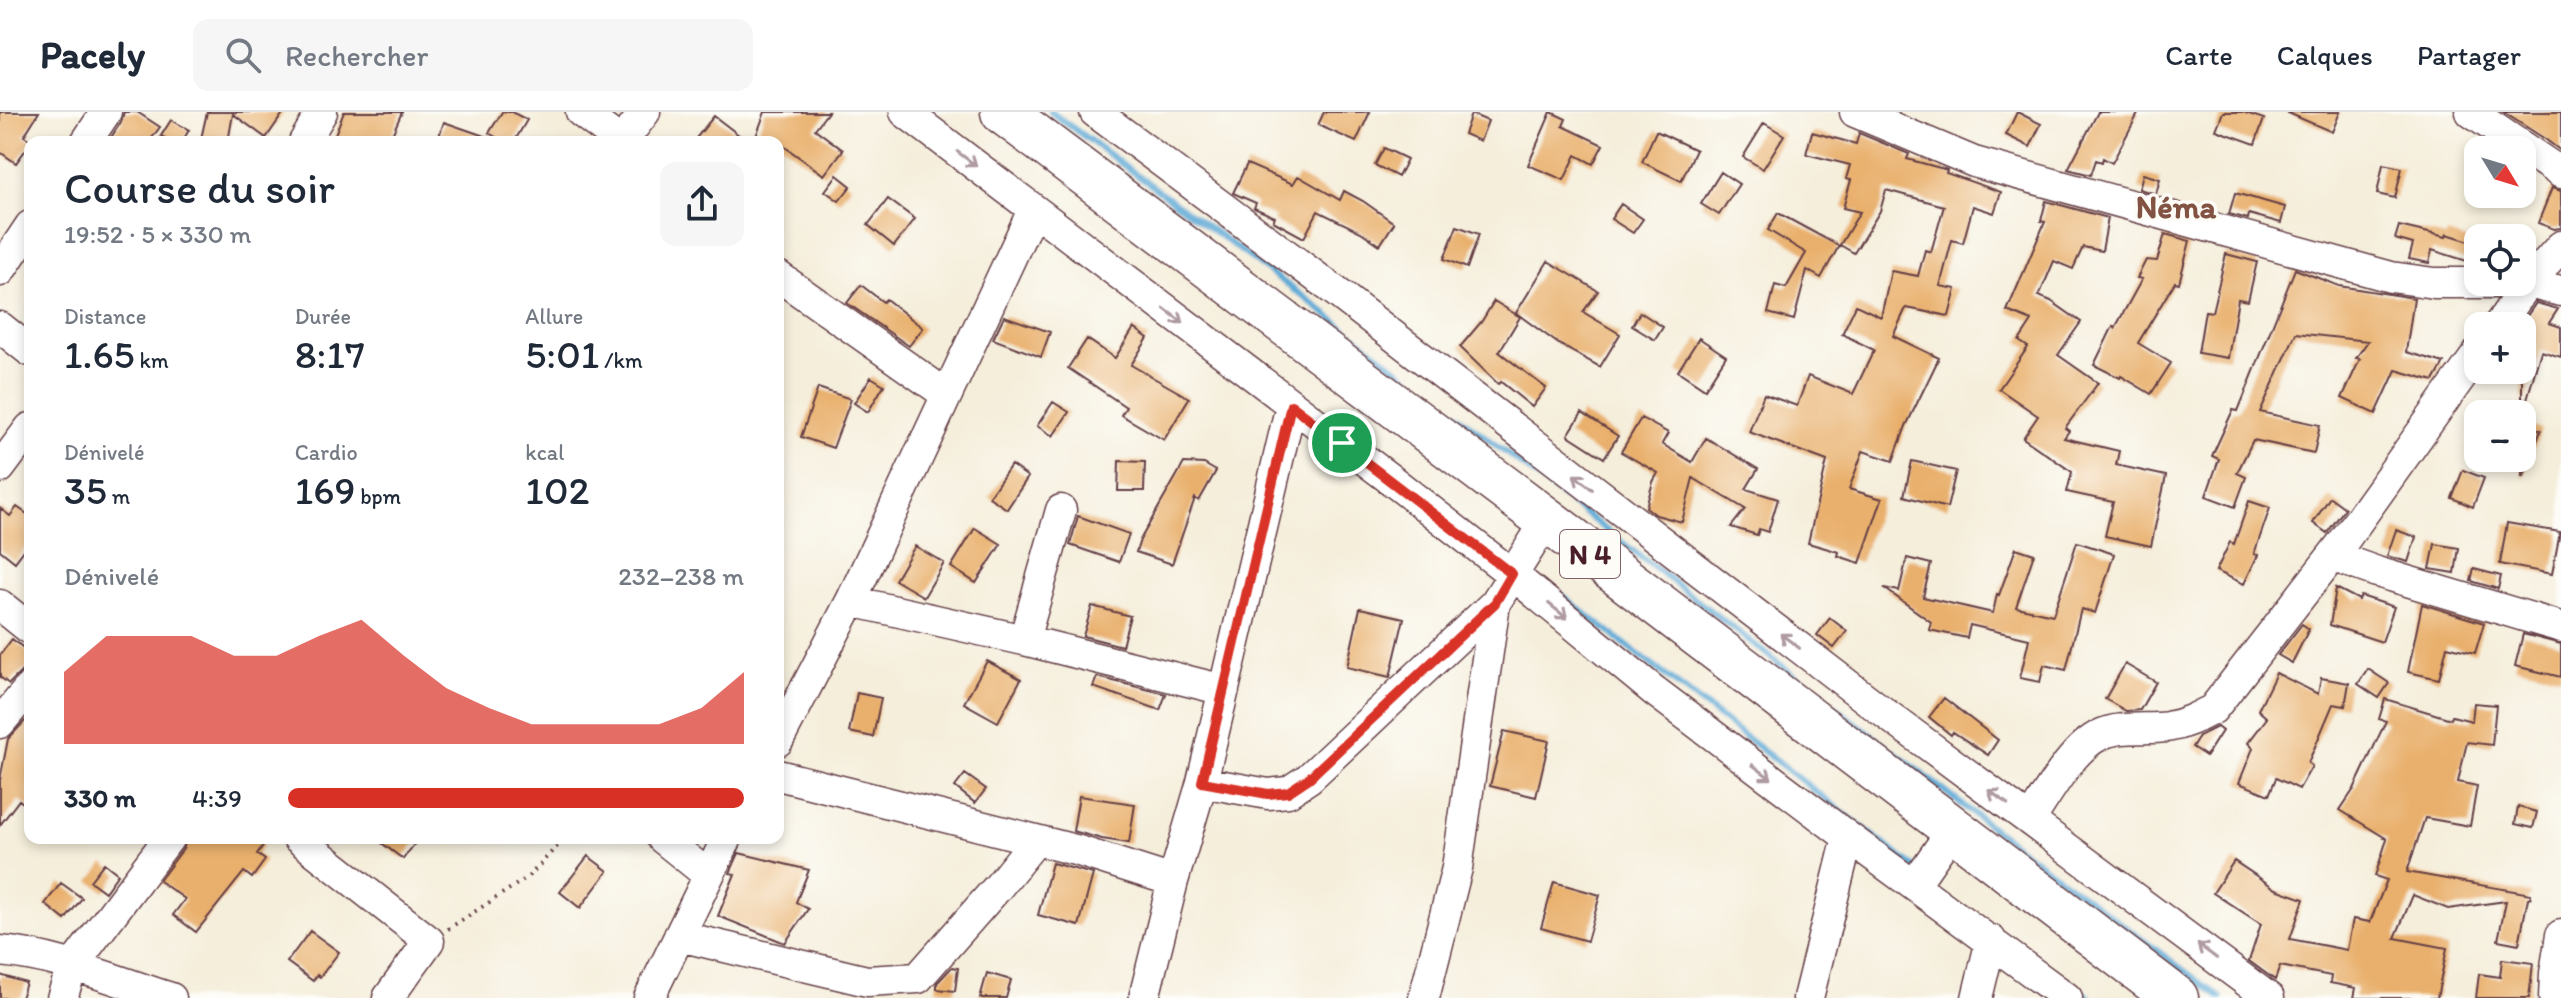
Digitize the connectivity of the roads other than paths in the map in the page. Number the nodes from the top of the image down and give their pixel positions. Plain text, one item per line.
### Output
1 (106, 112) edge
2 (322, 112) edge
3 (581, 112) edge
4 (645, 112) edge
5 (905, 112) edge
6 (1003, 112) edge
7 (1095, 112) edge
8 (1855, 112) edge
9 (2471, 112) edge
10 (90, 136) edge
11 (308, 136) edge
12 (614, 136) edge
13 (627, 136) edge
14 (2561, 173) edge
15 (1033, 210) junction
16 (24, 235) edge
17 (2561, 246) edge
18 (0, 271) edge
19 (2536, 274) edge
20 (784, 281) edge
21 (2464, 283) edge
22 (2536, 285) edge
23 (2561, 291) edge
24 (0, 327) edge
25 (24, 346) edge
26 (2464, 372) edge
27 (947, 395) junction
28 (1291, 405) junction
29 (24, 436) edge
30 (0, 468) edge
31 (1061, 510) dead end
32 (1547, 520) junction
33 (2332, 556) junction
34 (1518, 566) junction
35 (851, 601) junction
36 (1495, 603) junction
37 (0, 605) edge
38 (24, 624) edge
39 (2561, 627) edge
40 (1024, 640) junction
41 (1224, 690) junction
42 (24, 694) edge
43 (0, 723) edge
44 (784, 729) edge
45 (784, 777) edge
46 (1202, 782) junction
47 (2030, 820) junction
48 (1953, 829) junction
49 (1848, 837) junction
50 (1036, 840) junction
51 (164, 844) edge
52 (306, 844) edge
53 (669, 844) edge
54 (724, 844) edge
55 (708, 875) junction
56 (1173, 881) junction
57 (1914, 885) junction
58 (2561, 935) edge
59 (679, 936) junction
60 (1991, 940) junction
61 (0, 951) edge
62 (72, 967) junction
63 (916, 988) edge
64 (62, 998) edge
65 (171, 998) edge
66 (388, 998) edge
67 (649, 998) edge
68 (1144, 998) edge
69 (1424, 998) edge
70 (1808, 998) edge
71 (1977, 998) edge
72 (2067, 998) edge
73 (2176, 998) edge
74 (2269, 998) edge
75 (2554, 998) edge

1 - 10 street
2 - 11 street
3 - 12 street
4 - 13 street
5 -> 15 street
6 - 32 highway, N 4
47 -> 7 street
8 - 21 street
9 - 14 street
15 - 27 street
15 -> 28 street
16 - 18 street
17 - 19 street
20 - 27 street
22 - 23 street
24 - 25 street
26 - 33 street
27 - 35 street
28 - 34 street
28 - 41 street
29 - 30 street
31 - 40 street
32 - 34 street
32 - 48 highway, N 4
33 - 39 street
33 - 47 street
34 - 36 street
34 -> 49 street
35 - 40 street
35 - 44 street
36 - 46 street
36 - 69 street
37 - 38 street
40 - 41 street
41 - 46 street
42 - 43 street
45 - 50 street
46 - 56 street
74 -> 47 street
48 - 57 street
48 - 73 highway, N 4
49 - 57 street
49 - 70 street
50 - 56 street
50 - 63 street
51 - 62 street
52 - 66 street
53 - 55 street
54 - 55 street
55 - 59 street
56 - 68 street
57 - 60 street
58 - 75 street
59 - 63 street
59 - 67 street
60 - 71 street
60 - 72 street
61 - 62 street
62 - 64 street
62 - 65 street

